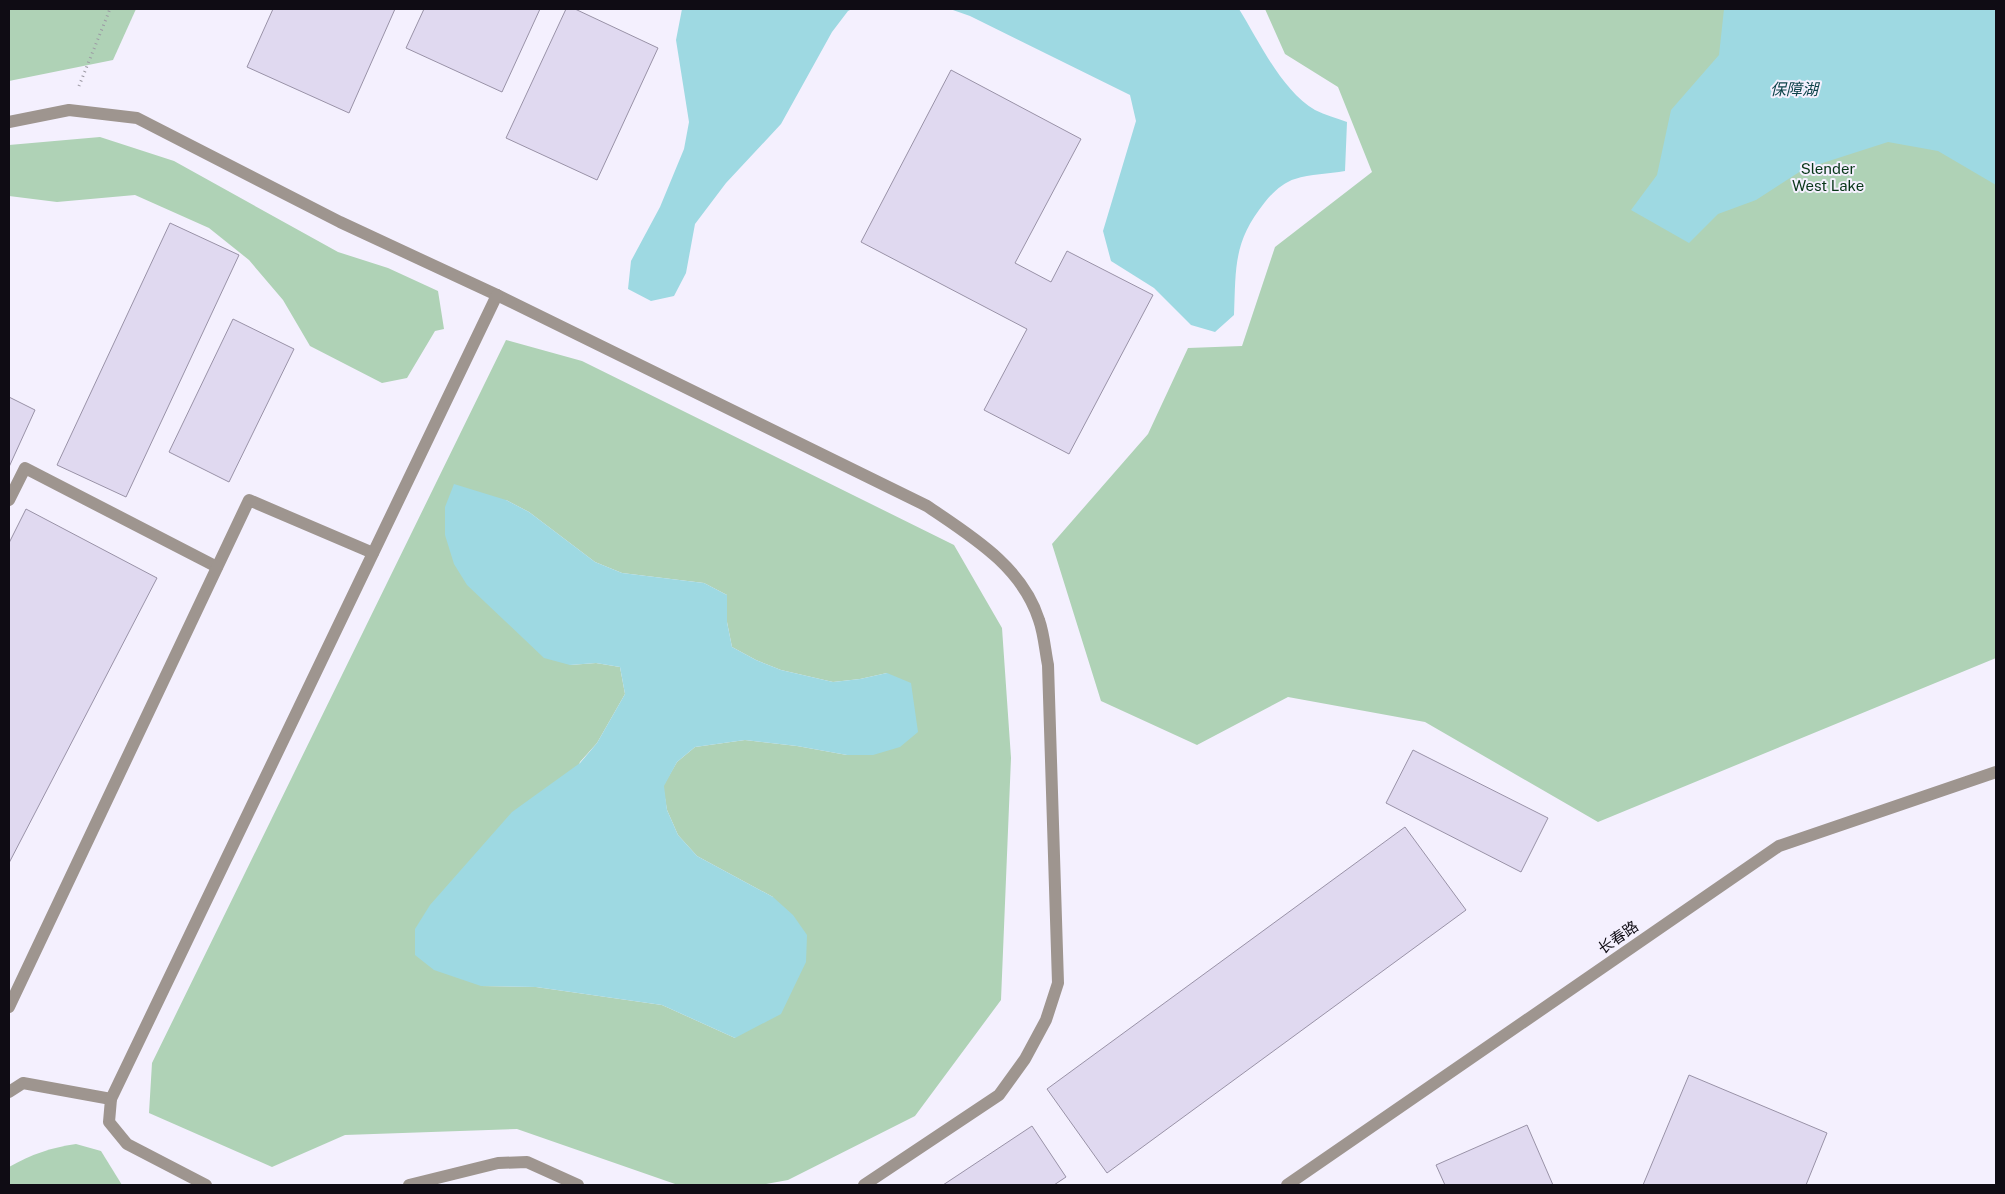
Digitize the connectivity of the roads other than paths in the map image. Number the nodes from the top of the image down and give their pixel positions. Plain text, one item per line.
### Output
1 (9, 122) edge
2 (497, 295) junction
3 (9, 500) edge
4 (373, 553) junction
5 (217, 567) junction
6 (1996, 772) edge
7 (9, 1007) edge
8 (9, 1092) edge
9 (111, 1100) junction
10 (204, 1185) edge
11 (409, 1185) edge
12 (578, 1185) edge
13 (864, 1185) edge
14 (1287, 1185) edge

1 - 2 street
2 - 4 street
2 - 13 street
3 - 5 street
4 - 5 street
4 - 9 street
5 - 7 street
6 - 14 street, 长春路
8 - 9 street
9 - 10 street
11 - 12 street

